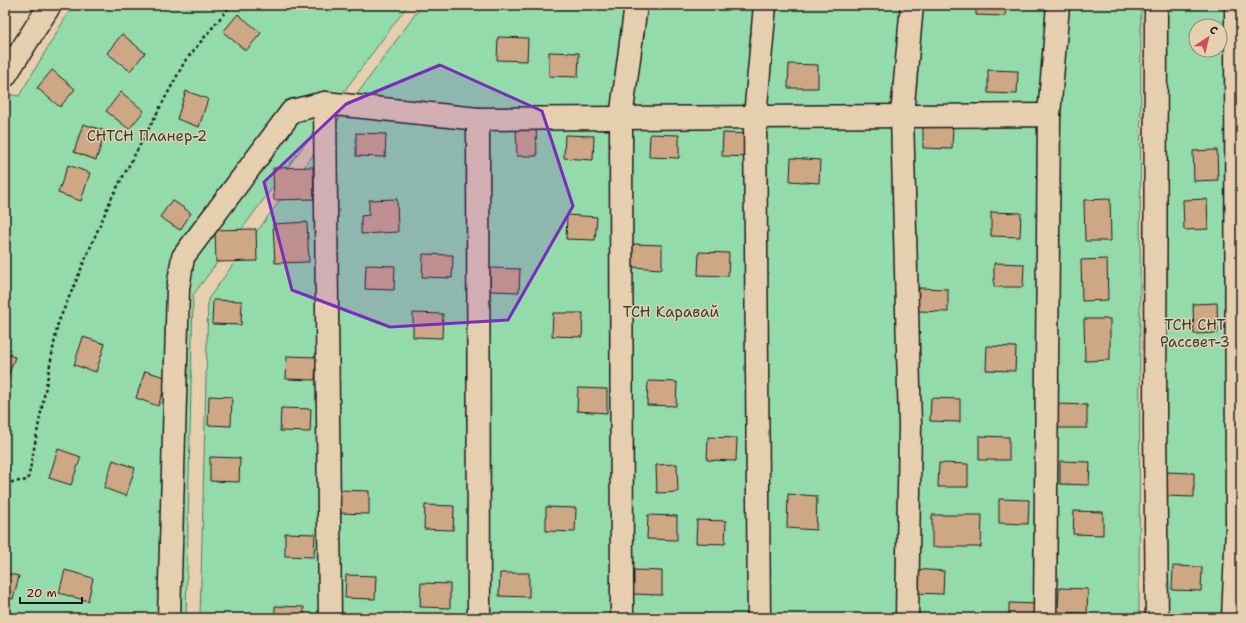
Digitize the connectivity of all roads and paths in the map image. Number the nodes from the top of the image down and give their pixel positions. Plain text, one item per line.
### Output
1 (50, 5) edge
2 (231, 5) edge
3 (636, 5) edge
4 (765, 5) edge
5 (912, 5) edge
6 (1058, 5) edge
7 (1156, 5) edge
8 (1236, 5) edge
9 (5, 76) edge
10 (325, 103) junction
11 (902, 115) junction
12 (1049, 115) junction
13 (755, 117) junction
14 (621, 118) junction
15 (478, 119) junction
16 (5, 483) edge
17 (169, 618) edge
18 (330, 618) edge
19 (479, 618) edge
20 (622, 618) edge
21 (759, 618) edge
22 (907, 618) edge
23 (1045, 618) edge
24 (1157, 618) edge
25 (1233, 618) edge

1 - 9 lane
2 - 16 path
3 - 14 lane
4 - 13 lane
5 - 11 lane
6 - 12 lane
7 - 24 lane
8 - 25 lane
10 - 15 lane
10 - 17 lane
10 - 18 lane
11 - 12 lane
11 - 13 lane
11 - 22 lane
12 - 23 lane
13 - 14 lane
13 - 21 lane
14 - 15 lane
14 - 20 lane
15 - 19 lane

